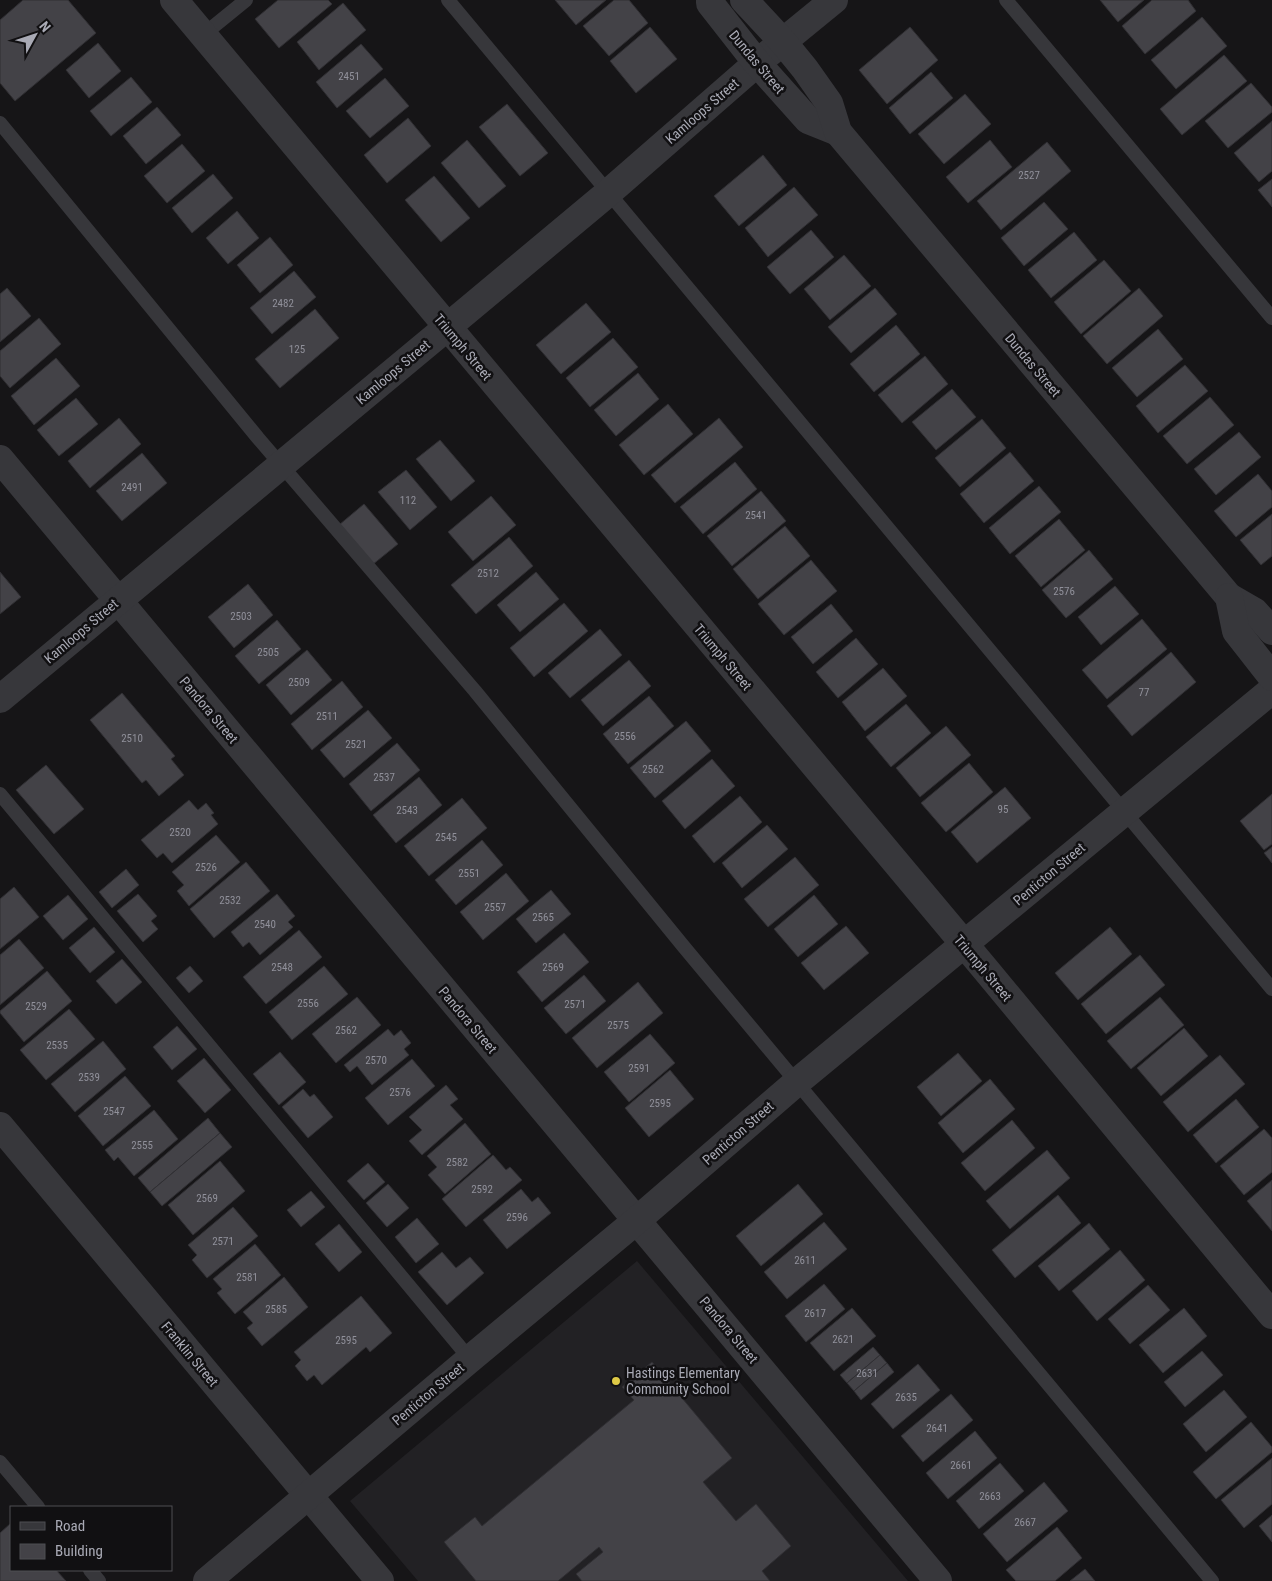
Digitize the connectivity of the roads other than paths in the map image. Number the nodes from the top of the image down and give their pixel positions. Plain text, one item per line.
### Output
1 (174, 0) edge
2 (246, 0) edge
3 (448, 0) edge
4 (710, 0) edge
5 (744, 0) edge
6 (834, 0) edge
7 (1006, 0) edge
8 (204, 35) junction
9 (783, 42) junction
10 (758, 63) junction
11 (0, 123) edge
12 (838, 132) junction
13 (608, 192) junction
14 (1272, 318) edge
15 (447, 327) junction
16 (0, 459) edge
17 (281, 465) junction
18 (1229, 598) junction
19 (118, 600) junction
20 (1272, 631) edge
21 (1272, 677) edge
22 (1272, 690) edge
23 (0, 699) edge
24 (0, 794) edge
25 (1125, 811) junction
26 (964, 944) junction
27 (1272, 988) edge
28 (797, 1082) junction
29 (0, 1126) edge
30 (636, 1221) junction
31 (1272, 1315) edge
32 (470, 1359) junction
33 (0, 1462) edge
34 (309, 1496) junction
35 (37, 1506) edge
36 (91, 1571) edge
37 (99, 1581) edge
38 (207, 1581) edge
39 (380, 1581) edge
40 (938, 1581) edge
41 (1212, 1581) edge

1 - 8 street, Triumph Street
2 - 8 lane
3 - 13 lane
4 - 10 street, Dundas Street
5 - 9 street, Dundas Street
6 - 9 street, Kamloops Street
7 - 14 lane
8 - 15 street, Triumph Street
9 - 10 street, Kamloops Street
9 - 12 street, Dundas Street
10 - 12 street, Dundas Street
10 - 13 street, Kamloops Street
11 - 17 lane
12 - 18 street, Dundas Street
13 - 15 street, Kamloops Street
13 - 25 lane
15 - 17 street, Kamloops Street
15 - 26 street, Triumph Street
16 - 19 street, Pandora Street
17 - 19 street, Kamloops Street
17 - 28 lane
18 - 20 street, Dundas Street
18 - 21 street, Dundas Street
19 - 23 street, Kamloops Street
19 - 30 street, Pandora Street
22 - 25 street, Penticton Street
24 - 32 lane
25 - 26 street, Penticton Street
25 - 27 lane
26 - 28 street, Penticton Street
26 - 31 street, Triumph Street
28 - 30 street, Penticton Street
28 - 41 lane
29 - 34 street, Franklin Street
30 - 32 street, Penticton Street
30 - 40 street, Pandora Street
32 - 34 street, Penticton Street
33 - 35 lane
34 - 38 street, Penticton Street
34 - 39 street, Franklin Street
36 - 37 lane

